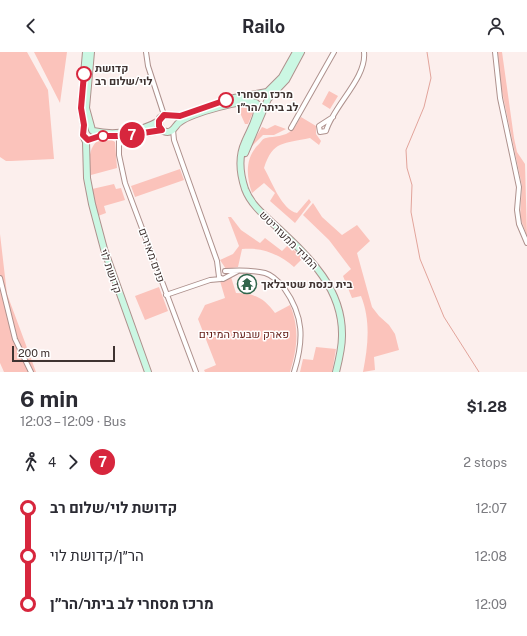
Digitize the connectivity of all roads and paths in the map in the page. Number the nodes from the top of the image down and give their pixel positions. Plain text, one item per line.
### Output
1 (86, 52) edge
2 (91, 52) edge
3 (146, 52) edge
4 (296, 52) edge
5 (301, 52) edge
6 (334, 52) edge
7 (364, 52) edge
8 (495, 52) edge
9 (261, 93) junction
10 (267, 101) junction
11 (257, 104) junction
12 (164, 115) junction
13 (172, 116) junction
14 (159, 121) junction
15 (325, 126) dead end
16 (291, 128) dead end
17 (169, 130) junction
18 (93, 134) junction
19 (84, 135) junction
20 (119, 136) junction
21 (86, 166) junction
22 (242, 178) junction
23 (527, 243) edge
24 (217, 261) junction
25 (225, 271) junction
26 (238, 271) junction
27 (218, 273) junction
28 (226, 276) junction
29 (0, 278) edge
30 (221, 279) junction
31 (210, 280) junction
32 (166, 295) junction
33 (31, 372) edge
34 (148, 372) edge
35 (196, 372) edge
36 (294, 372) edge
37 (336, 372) edge

1 - 19 street, קדושת לוי
2 - 18 street, קדושת לוי
3 - 12 street
4 - 9 street
5 - 10 street, המגיד ממעזריטש
6 - 16 street
7 - 15 street
8 - 23 street
9 - 10 street
9 - 11 street, המגיד ממעזריטש
9 - 13 street
10 - 11 street
10 - 22 street, המגיד ממעזריטש
11 - 17 street
11 - 22 street, המגיד ממעזריטש
12 - 13 street
12 - 14 street
13 - 17 street
14 - 17 street
14 - 18 street
17 - 20 street
17 - 24 street
18 - 19 street
18 - 19 street
18 - 20 street
18 - 21 street, קדושת לוי
19 - 21 street, קדושת לוי
20 - 32 street, פנים מאירים
21 - 34 street, קדושת לוי
22 - 37 street, המגיד ממעזריטש
24 - 25 street
24 - 27 street
25 - 26 street
25 - 27 street
25 - 28 street
26 - 28 street
26 - 36 street
27 - 30 street
27 - 31 street
28 - 30 street
29 - 33 street
30 - 31 street
31 - 32 street
32 - 35 street, פנים מאירים

